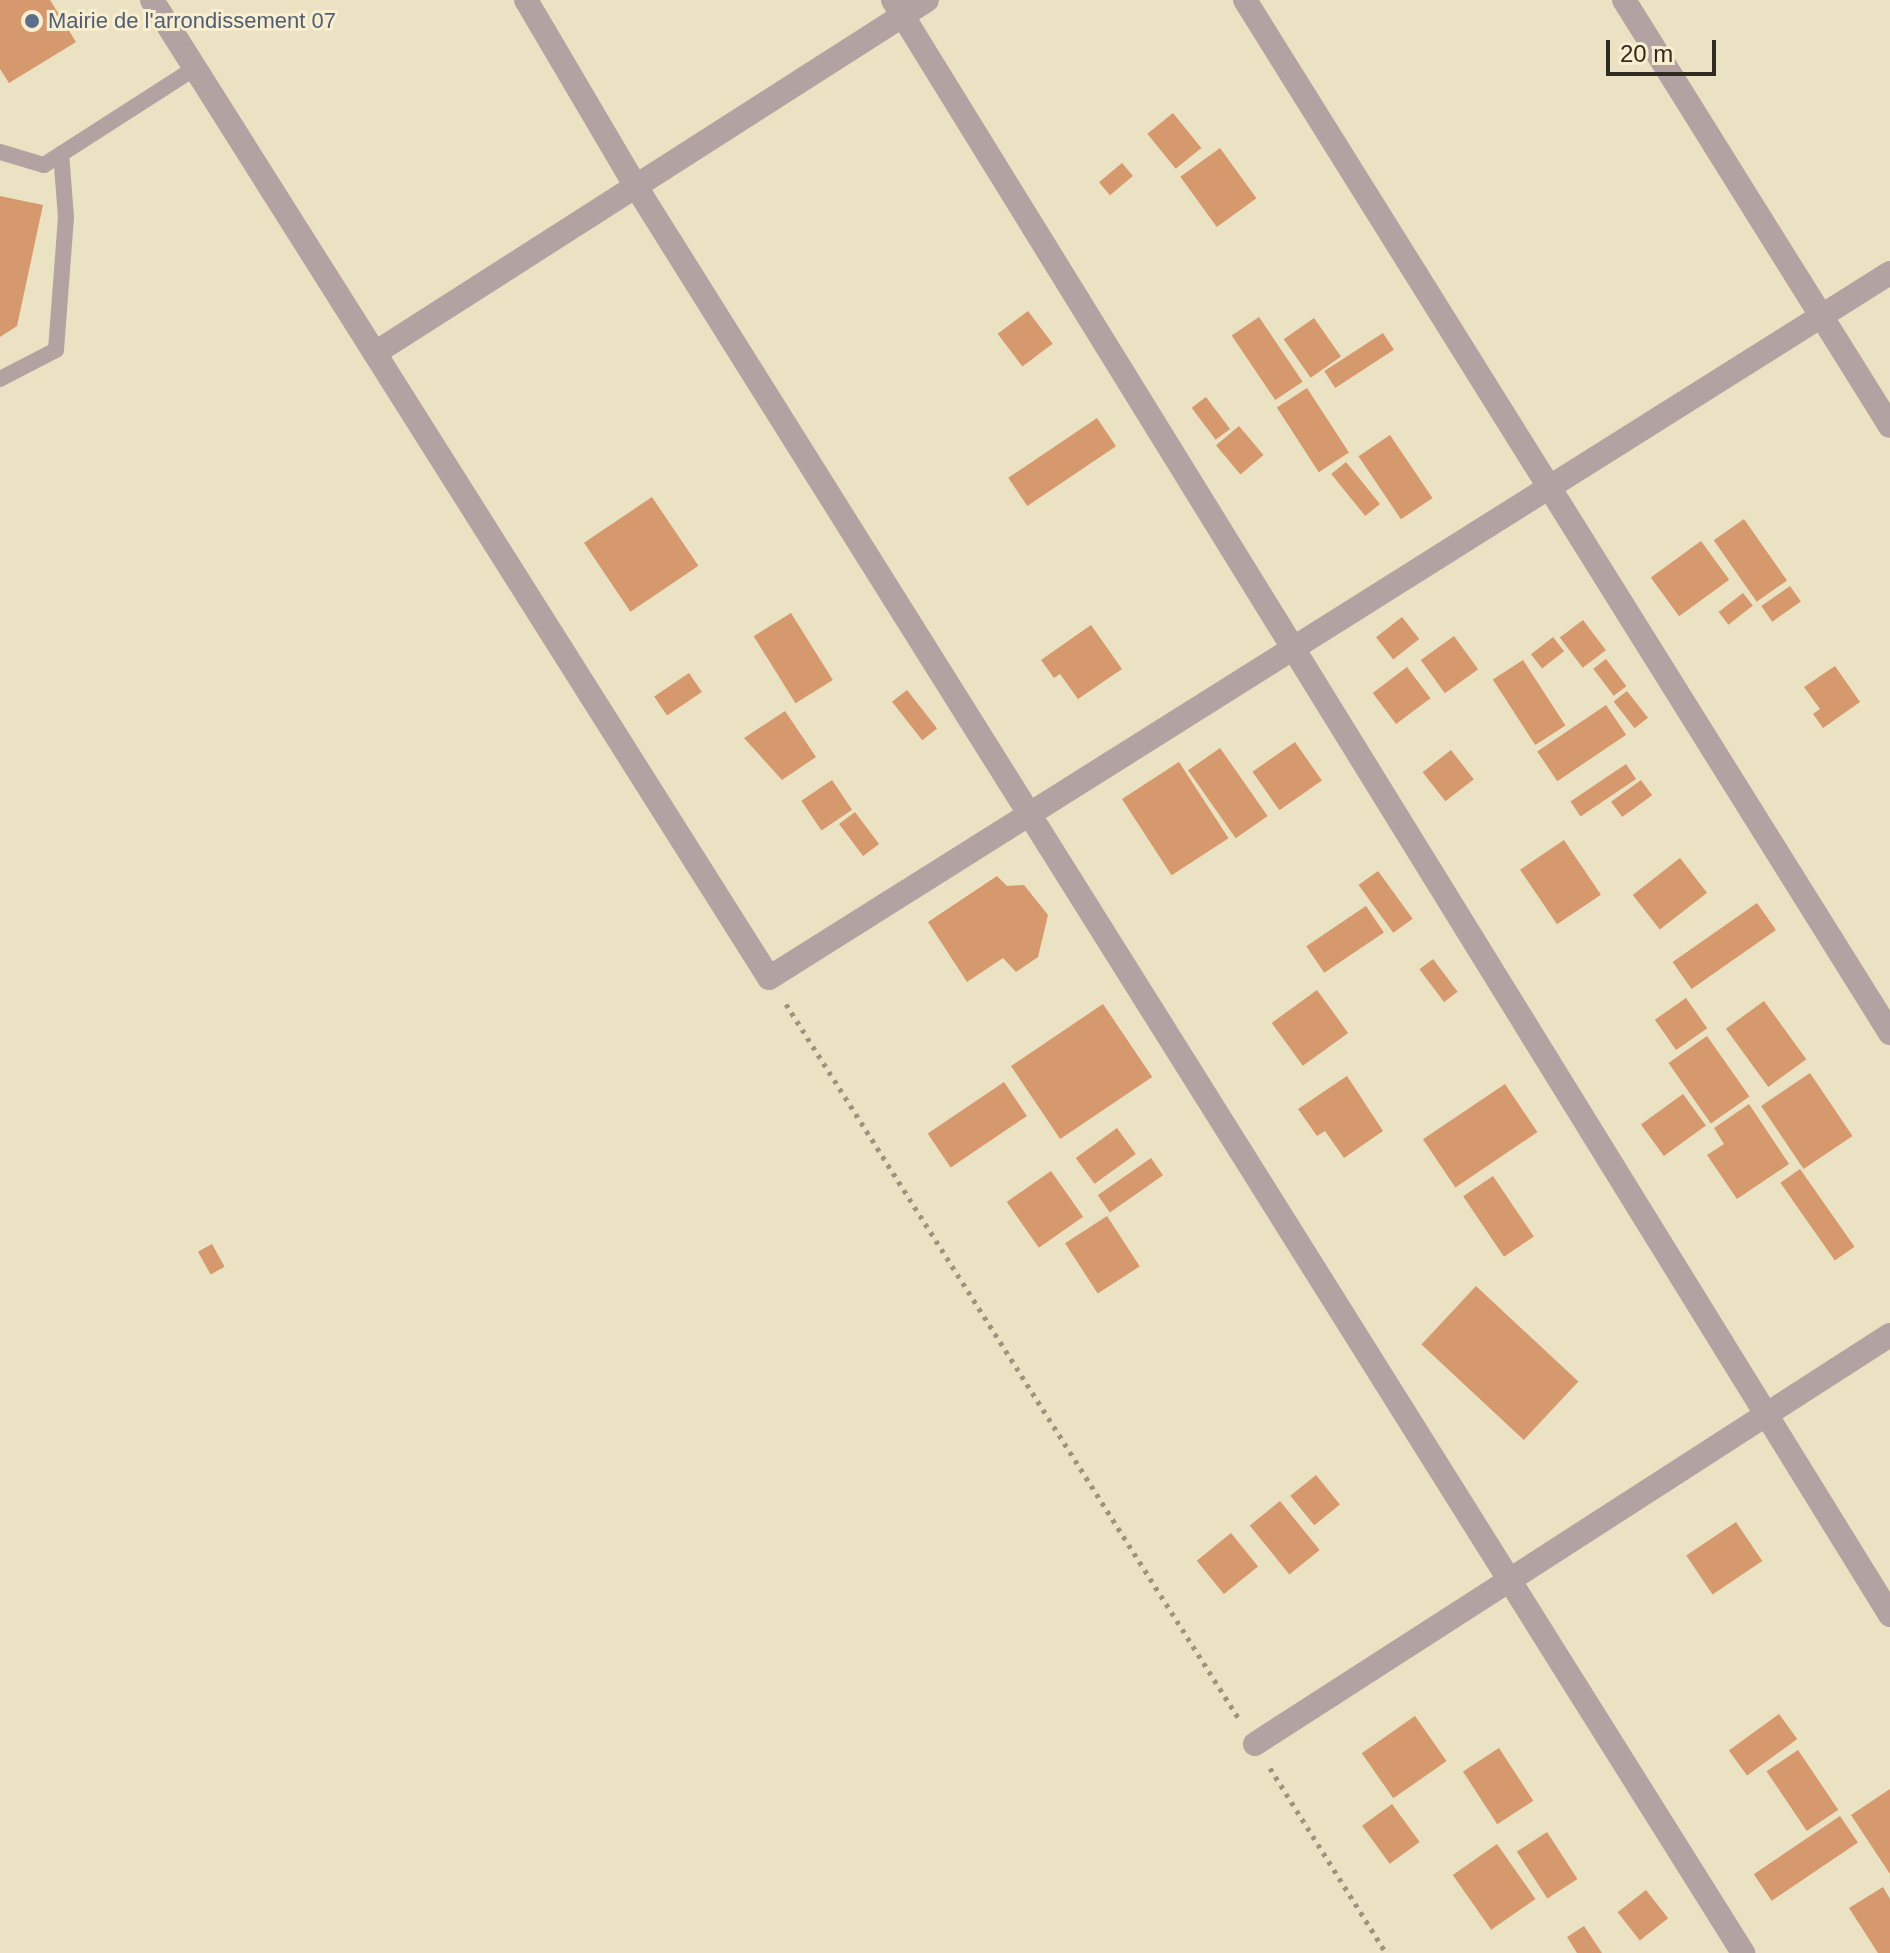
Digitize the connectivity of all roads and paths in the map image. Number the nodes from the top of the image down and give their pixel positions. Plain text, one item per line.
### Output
1 (152, 0) edge
2 (526, 0) edge
3 (927, 0) edge
4 (1245, 0) edge
5 (1624, 0) edge
6 (898, 8) edge
7 (195, 68) junction
8 (0, 152) edge
9 (61, 154) junction
10 (635, 185) junction
11 (1890, 273) edge
12 (1822, 316) junction
13 (375, 353) junction
14 (0, 379) edge
15 (1890, 426) edge
16 (1550, 487) junction
17 (1294, 648) junction
18 (1031, 816) junction
19 (769, 978) junction
20 (1890, 1033) edge
21 (1890, 1335) edge
22 (1765, 1415) junction
23 (1512, 1580) junction
24 (1890, 1615) edge
25 (1255, 1744) junction
26 (1386, 1953) edge
27 (1743, 1953) edge

1 - 7 street
2 - 10 street
3 - 6 street
4 - 16 street
5 - 12 street
6 - 10 street
6 - 17 street
7 - 9 lane
7 - 13 street
8 - 9 lane
9 - 14 lane
10 - 13 street
10 - 18 street
11 - 12 street
12 - 15 street
12 - 16 street
13 - 19 street
16 - 17 street
16 - 20 street
17 - 18 street
17 - 22 street
18 - 19 street
18 - 23 street
19 - 25 path
21 - 22 street
22 - 23 street
22 - 24 street
23 - 25 street
23 - 27 street
25 - 26 path

